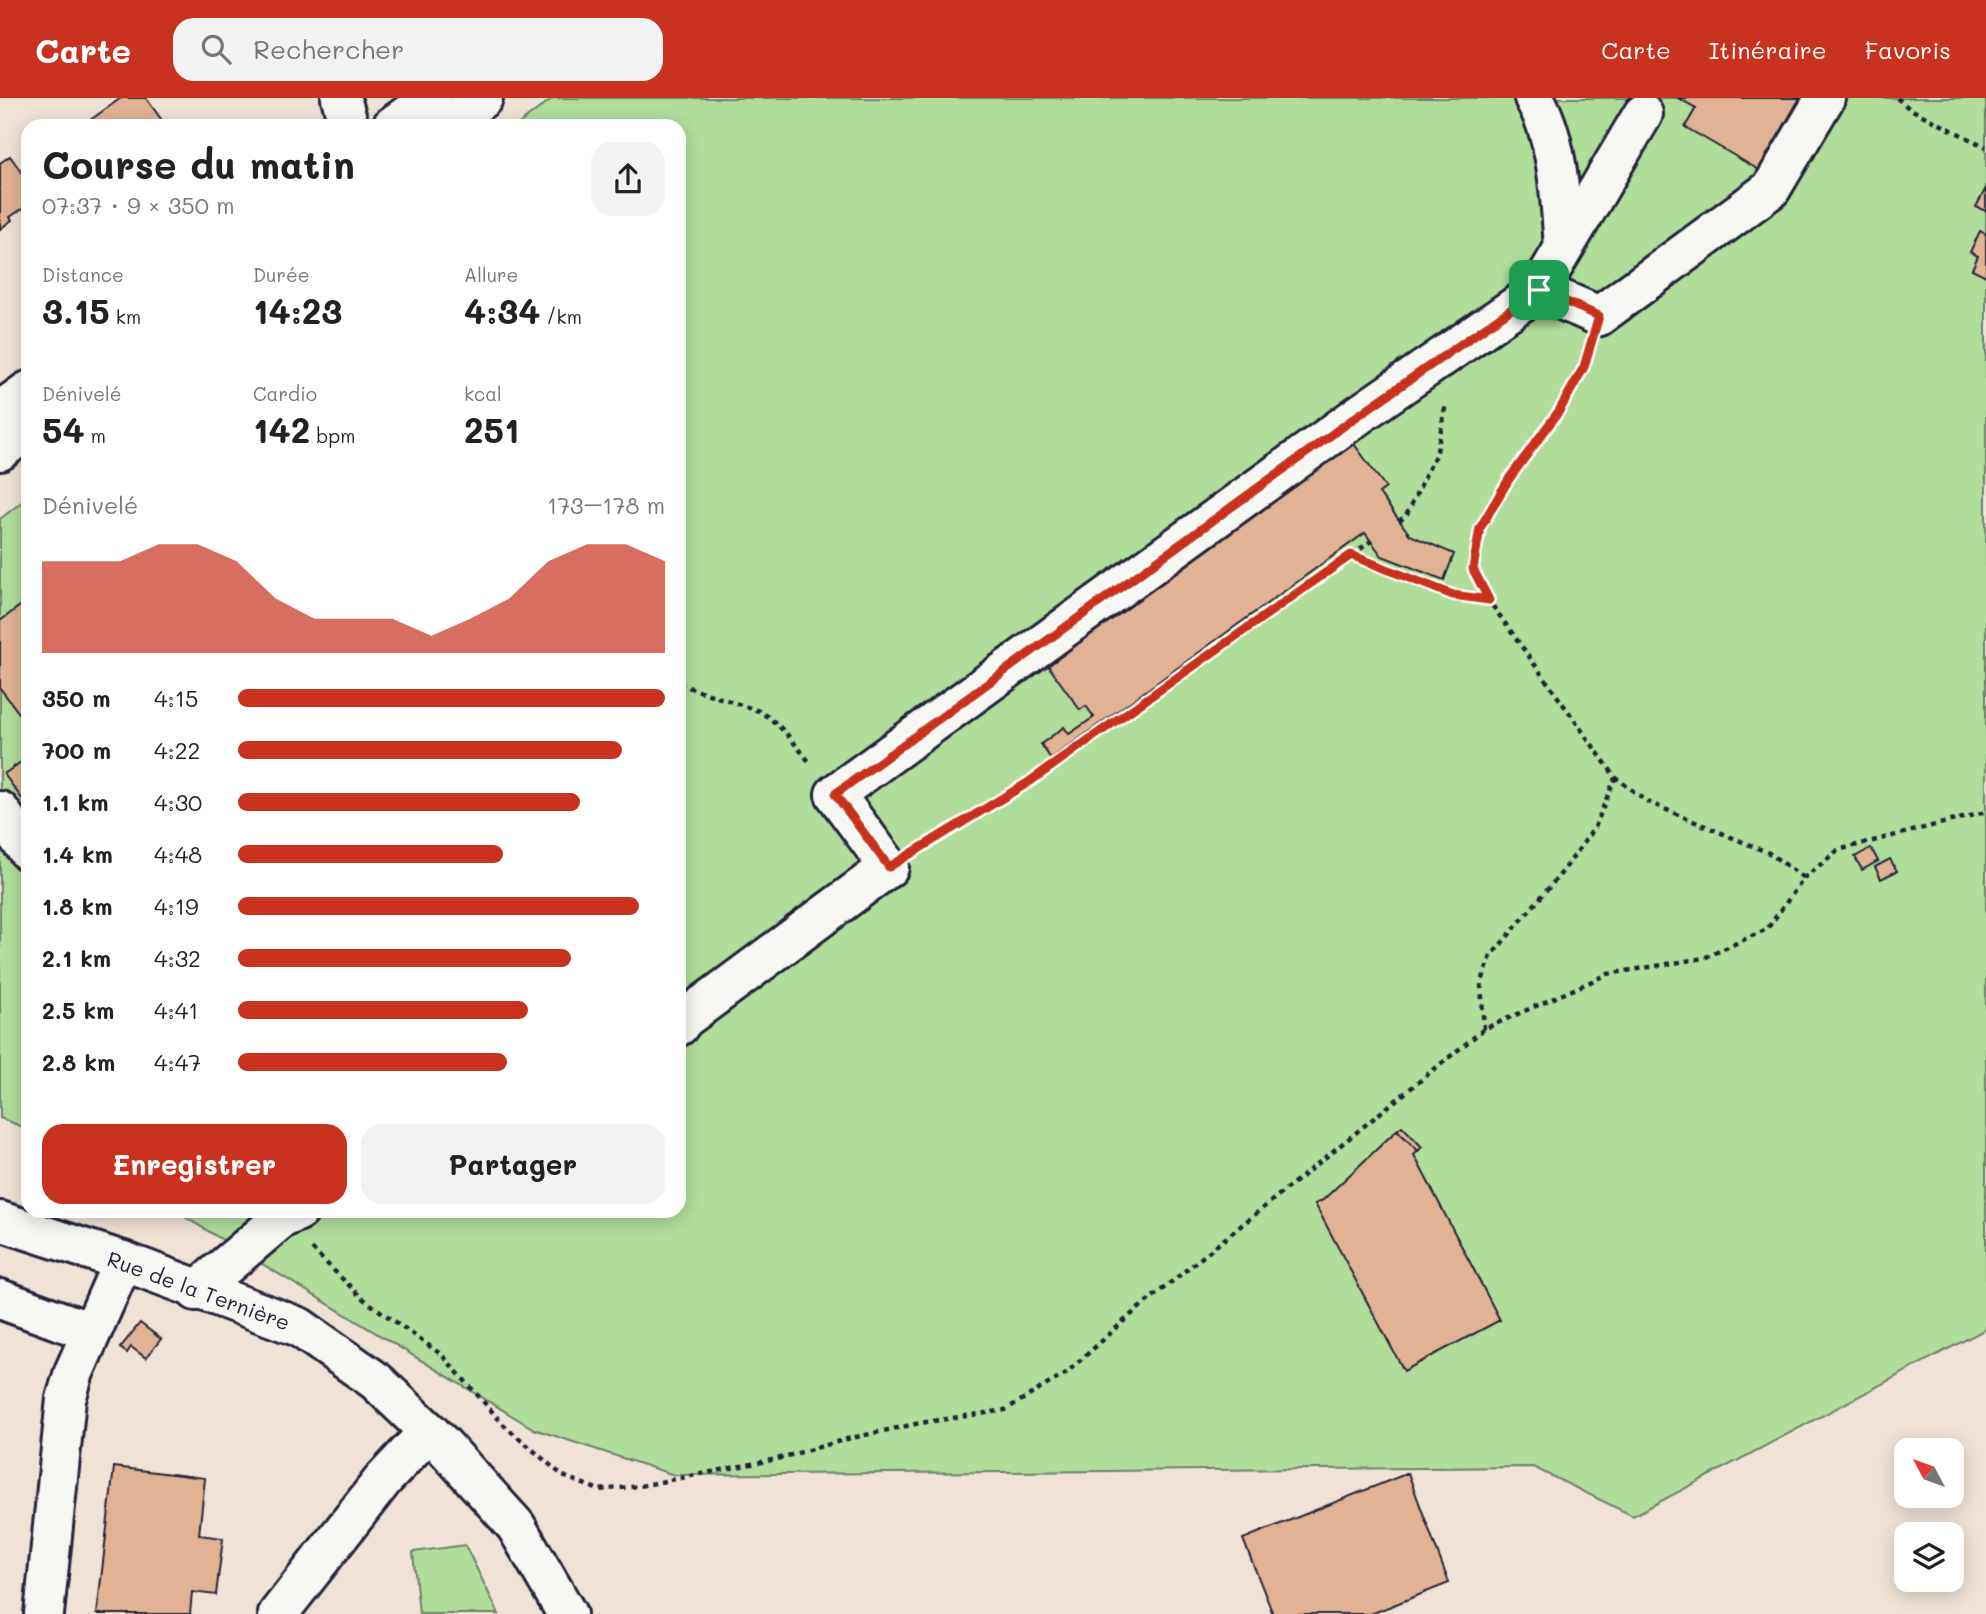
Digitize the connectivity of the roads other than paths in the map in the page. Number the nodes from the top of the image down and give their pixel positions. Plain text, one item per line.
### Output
1 (341, 98) edge
2 (483, 98) edge
3 (1534, 98) edge
4 (1825, 98) edge
5 (419, 114) edge
6 (1643, 114) dead end
7 (347, 119) edge
8 (1564, 247) junction
9 (1539, 290) junction
10 (21, 396) edge
11 (0, 411) edge
12 (21, 434) edge
13 (0, 451) edge
14 (0, 811) edge
15 (21, 840) edge
16 (686, 1018) edge
17 (286, 1218) edge
18 (0, 1221) edge
19 (123, 1261) junction
20 (196, 1291) junction
21 (0, 1299) edge
22 (91, 1332) junction
23 (429, 1431) junction
24 (44, 1614) edge
25 (278, 1614) edge
26 (567, 1614) edge

1 - 7 street
2 - 5 street
3 - 8 street
4 - 9 street
6 - 8 street
8 - 9 street
9 - 16 street
10 - 11 street
12 - 13 street
14 - 15 street
17 - 20 street
18 - 19 street, Rue de la Ternière
19 - 20 street, Rue de la Ternière
19 - 22 street
20 - 23 street, Rue de la Ternière
21 - 22 street
22 - 24 street
23 - 25 street
23 - 26 street, Rue de la Ternière

